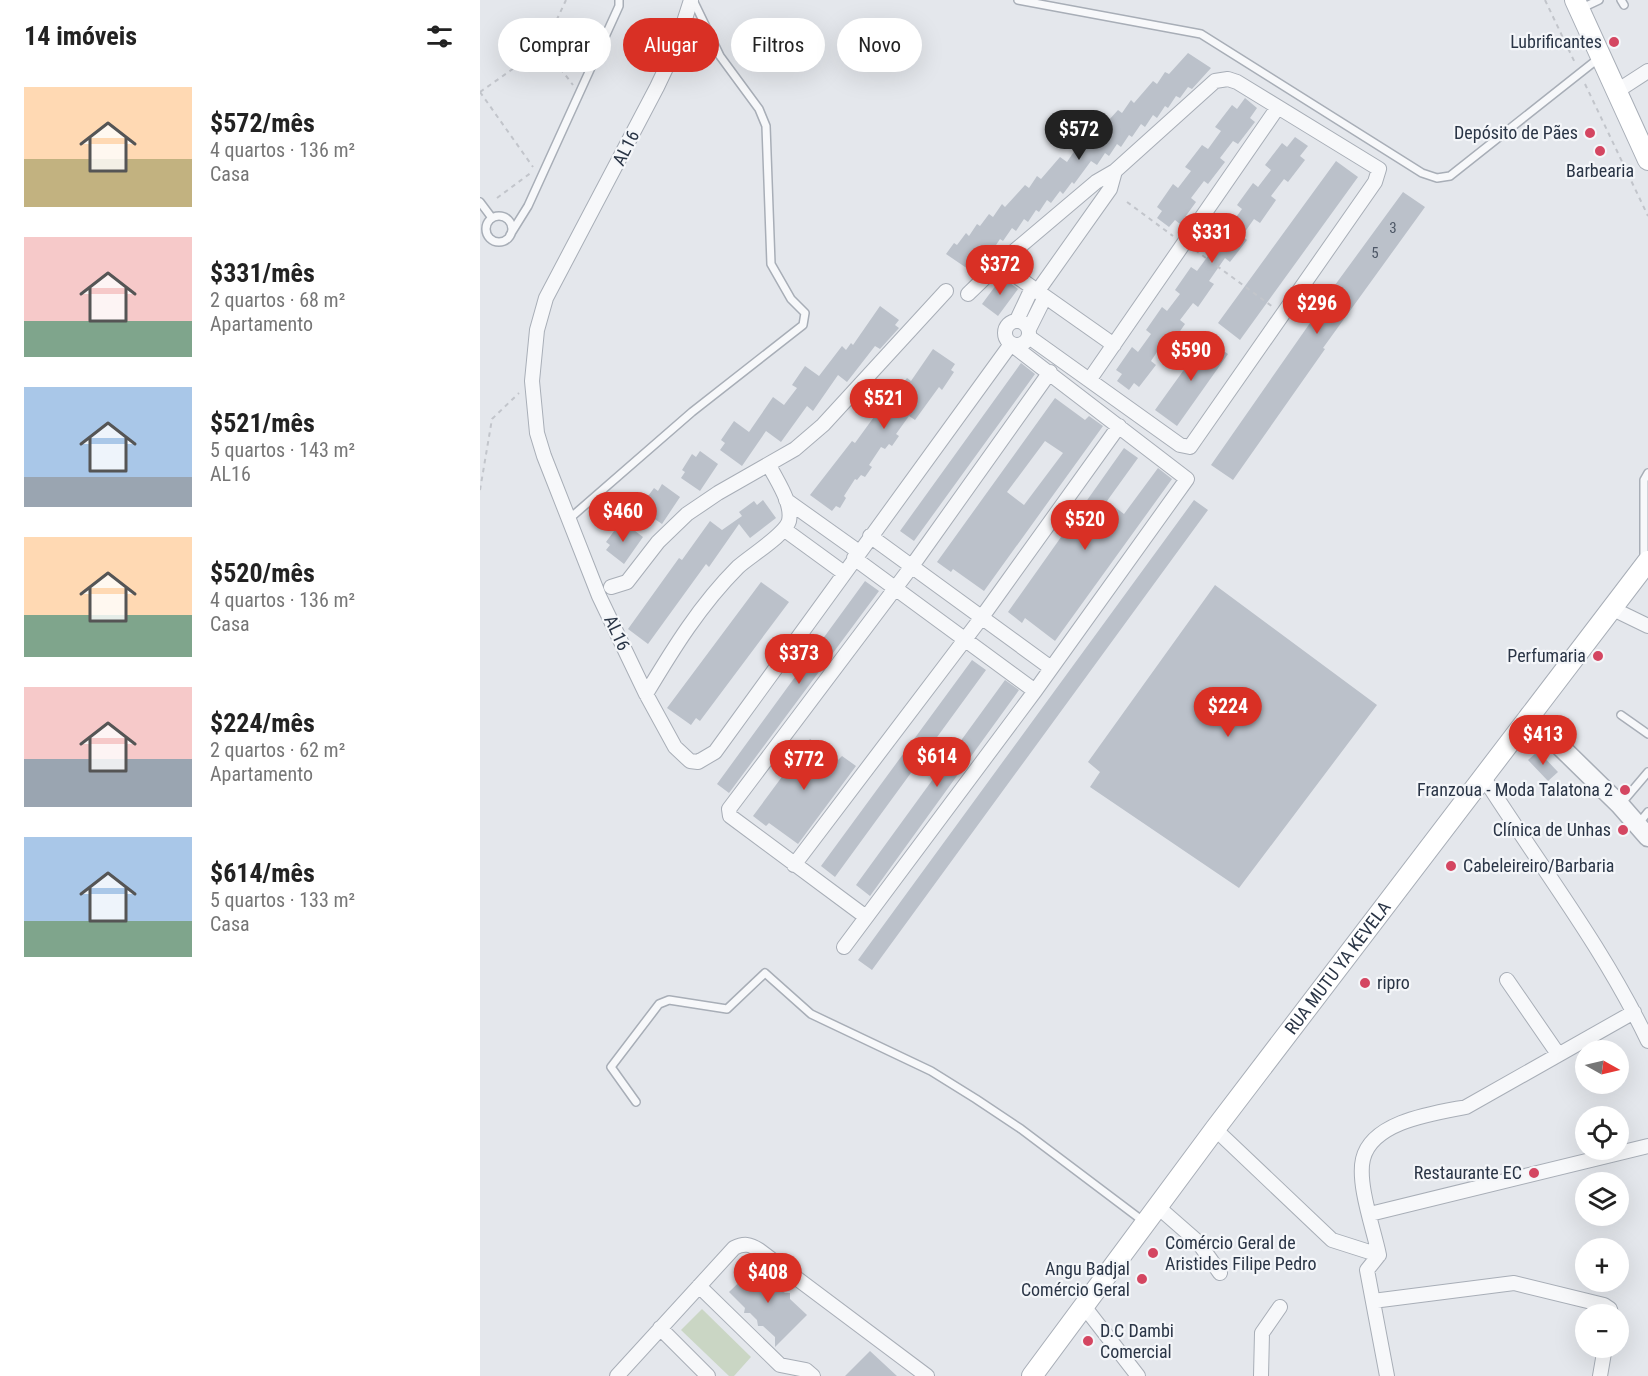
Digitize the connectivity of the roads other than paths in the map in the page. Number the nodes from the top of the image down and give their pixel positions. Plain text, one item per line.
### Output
1 (619, 0) edge
2 (1018, 0) edge
3 (1599, 0) edge
4 (691, 1) edge
5 (1577, 5) edge
6 (1601, 57) junction
7 (1648, 71) edge
8 (1617, 91) junction
9 (1278, 107) junction
10 (1648, 160) edge
11 (1115, 171) junction
12 (480, 202) edge
13 (492, 219) junction
14 (510, 235) junction
15 (488, 237) junction
16 (480, 243) edge
17 (999, 264) junction
18 (946, 291) dead end
19 (1038, 292) junction
20 (968, 294) dead end
21 (1025, 329) junction
22 (1011, 344) junction
23 (1114, 345) junction
24 (1050, 372) junction
25 (1090, 379) junction
26 (1119, 426) junction
27 (769, 465) junction
28 (1648, 473) edge
29 (786, 500) junction
30 (569, 519) junction
31 (785, 530) junction
32 (870, 536) junction
33 (857, 555) junction
34 (1646, 564) edge
35 (912, 566) junction
36 (844, 573) junction
37 (611, 586) dead end
38 (895, 588) junction
39 (1613, 609) junction
40 (982, 616) junction
41 (1648, 626) edge
42 (965, 639) junction
43 (1051, 668) junction
44 (1035, 691) junction
45 (646, 694) junction
46 (1621, 715) dead end
47 (1529, 716) junction
48 (1648, 734) edge
49 (1648, 772) edge
50 (1484, 778) junction
51 (1620, 805) junction
52 (1644, 825) edge
53 (794, 865) junction
54 (866, 916) junction
55 (844, 947) dead end
56 (1507, 980) dead end
57 (1634, 1012) junction
58 (1648, 1041) edge
59 (1558, 1054) junction
60 (636, 1102) dead end
61 (1215, 1129) junction
62 (1648, 1146) edge
63 (1158, 1207) junction
64 (1371, 1214) junction
65 (1145, 1223) junction
66 (1379, 1255) junction
67 (1220, 1274) dead end
68 (699, 1286) junction
69 (1373, 1301) junction
70 (1600, 1304) edge
71 (1083, 1305) junction
72 (1280, 1307) dead end
73 (660, 1328) junction
74 (1603, 1358) edge
75 (616, 1376) edge
76 (708, 1376) edge
77 (813, 1376) edge
78 (927, 1376) edge
79 (1032, 1376) edge
80 (1138, 1376) edge
81 (1261, 1376) edge
82 (1387, 1376) edge
83 (1600, 1376) edge

1 - 14 lane
2 - 6 lane
3 - 5 lane
4 - 30 street, AL16
4 - 30 lane
5 - 6 main road
6 - 8 main road
7 - 8 street
8 - 10 main road
9 - 11 street
9 - 23 street
9 - 25 street
11 - 17 street
11 - 19 street
12 - 13 lane
13 - 14 lane
13 - 15 lane
14 - 15 lane
15 - 16 lane
17 - 19 street
17 - 20 street
18 - 27 street
19 - 21 street
19 - 23 street
21 - 22 street
21 - 22 street
21 - 25 street
22 - 24 street
22 - 32 street, AL16
23 - 25 street
24 - 26 street
24 - 35 street
26 - 40 street
26 - 43 street
27 - 29 street
27 - 37 street
28 - 34 lane
29 - 31 street
29 - 33 street
30 - 45 street, AL16
31 - 36 street
31 - 45 street
32 - 33 street, AL16
32 - 35 street
33 - 36 street, AL16
33 - 38 street
34 - 39 main road, RUA MUTU YA KEVELA
35 - 38 street
35 - 40 street
36 - 45 street, AL16
38 - 42 street
38 - 53 street
39 - 41 street
39 - 47 main road, RUA MUTU YA KEVELA
40 - 42 street
40 - 43 street
42 - 44 street
42 - 53 street
43 - 44 street
44 - 54 street
46 - 48 lane
47 - 50 main road, RUA MUTU YA KEVELA
47 - 51 street
49 - 51 lane
50 - 57 street
50 - 61 main road, RUA MUTU YA KEVELA
51 - 52 street
53 - 54 street
54 - 55 street
56 - 59 street
57 - 58 street
57 - 59 street
59 - 64 street
60 - 65 lane
61 - 63 main road, RUA MUTU YA KEVELA
61 - 66 street
62 - 64 street
63 - 65 main road, RUA MUTU YA KEVELA
63 - 67 street
64 - 66 street
65 - 71 main road, RUA MUTU YA KEVELA
66 - 69 street
68 - 73 street
68 - 77 street
68 - 78 street
69 - 70 street
69 - 82 street
71 - 79 main road, RUA MUTU YA KEVELA
71 - 80 street
72 - 81 street
73 - 75 street
73 - 76 street
74 - 83 street

